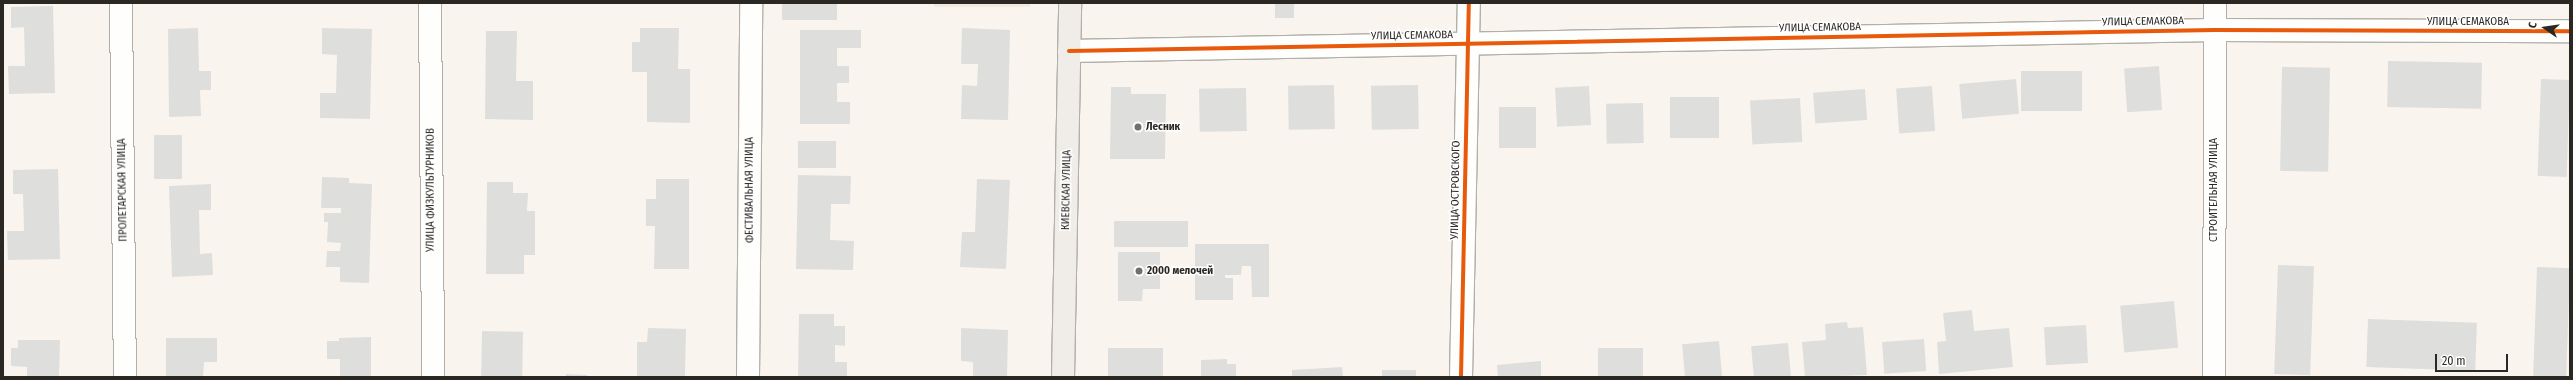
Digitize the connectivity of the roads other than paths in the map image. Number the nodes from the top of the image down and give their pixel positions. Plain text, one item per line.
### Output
1 (120, 3) edge
2 (430, 3) edge
3 (751, 3) edge
4 (1070, 3) edge
5 (1469, 3) edge
6 (2215, 3) edge
7 (2215, 30) junction
8 (2570, 31) edge
9 (1468, 44) junction
10 (1070, 51) junction
11 (125, 377) edge
12 (433, 377) edge
13 (748, 377) edge
14 (1063, 377) edge
15 (1461, 377) edge
16 (2214, 377) edge

1 - 11 street, ПРОЛЕТАРСКАЯ УЛИЦА
2 - 12 street, УЛИЦА ФИЗКУЛЬТУРНИКОВ
3 - 13 street, ФЕСТИВАЛЬНАЯ УЛИЦА
4 - 10 main road, КИЕВСКАЯ УЛИЦА
5 - 9 street, УЛИЦА ОСТРОВСКОГО
6 - 7 street, СТРОИТЕЛЬНАЯ УЛИЦА
7 - 8 street, УЛИЦА СЕМАКОВА
7 - 9 street, УЛИЦА СЕМАКОВА
7 - 16 street, СТРОИТЕЛЬНАЯ УЛИЦА
9 - 10 street, УЛИЦА СЕМАКОВА
9 - 15 street, УЛИЦА ОСТРОВСКОГО
10 - 14 main road, КИЕВСКАЯ УЛИЦА

